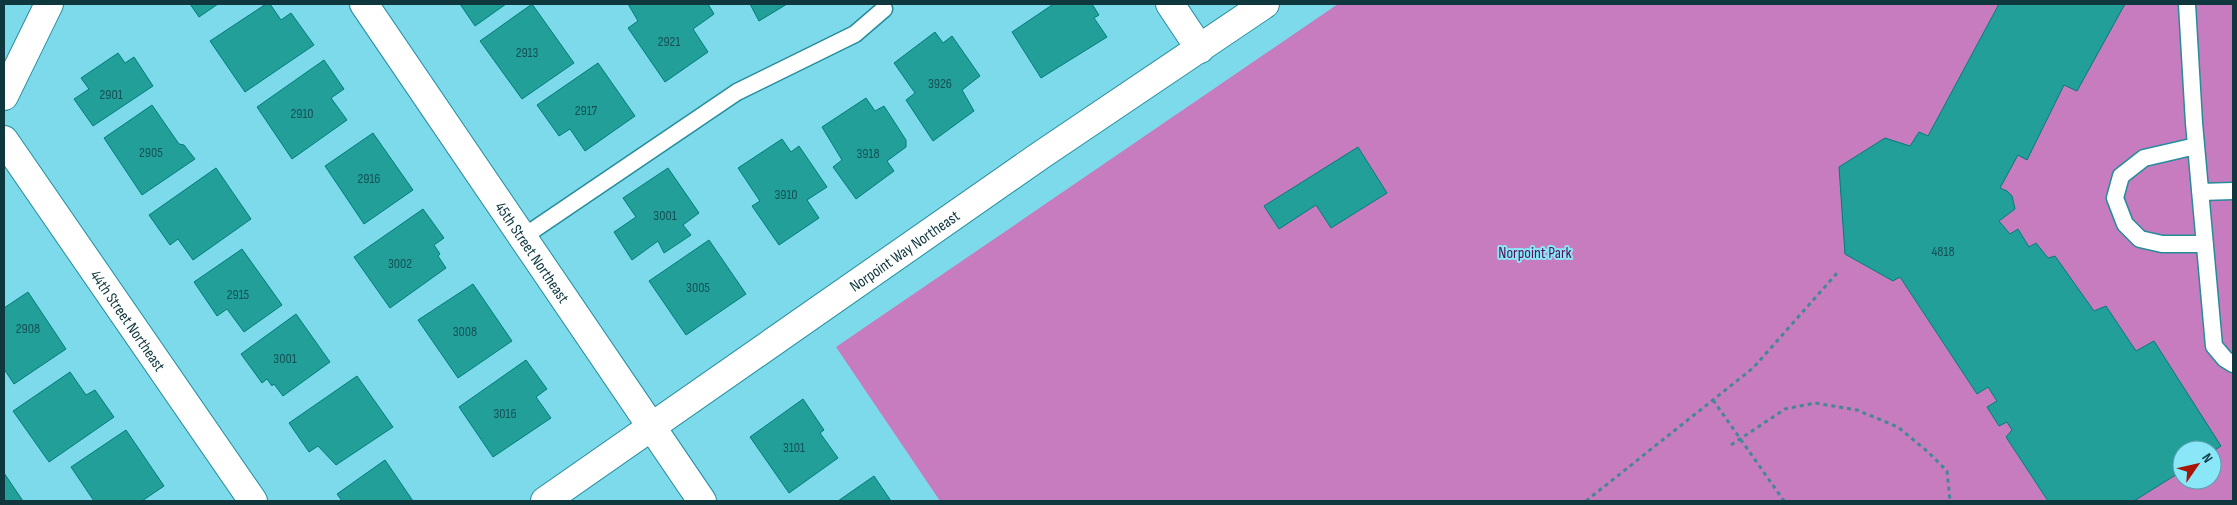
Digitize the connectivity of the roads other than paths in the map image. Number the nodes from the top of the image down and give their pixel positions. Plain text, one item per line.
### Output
1 (49, 4) edge
2 (364, 4) edge
3 (1170, 4) edge
4 (1265, 4) edge
5 (2187, 4) edge
6 (884, 8) dead end
7 (1200, 49) junction
8 (4, 96) edge
9 (4, 140) edge
10 (2196, 146) junction
11 (2233, 191) edge
12 (2200, 192) junction
13 (523, 237) junction
14 (2205, 244) junction
15 (2233, 364) edge
16 (653, 427) junction
17 (253, 501) edge
18 (545, 501) edge
19 (702, 501) edge

1 - 8 street
2 - 13 street, 45th Street Northeast
3 - 7 street
4 - 7 street, Norpoint Way Northeast
5 - 10 lane
6 - 13 lane
7 - 16 street, Norpoint Way Northeast
9 - 17 street, 44th Street Northeast
10 - 12 lane
10 - 14 lane
11 - 12 lane
12 - 14 lane
13 - 16 street, 45th Street Northeast
14 - 15 lane
16 - 18 street, Norpoint Way Northeast
16 - 19 street, 45th Street Northeast

